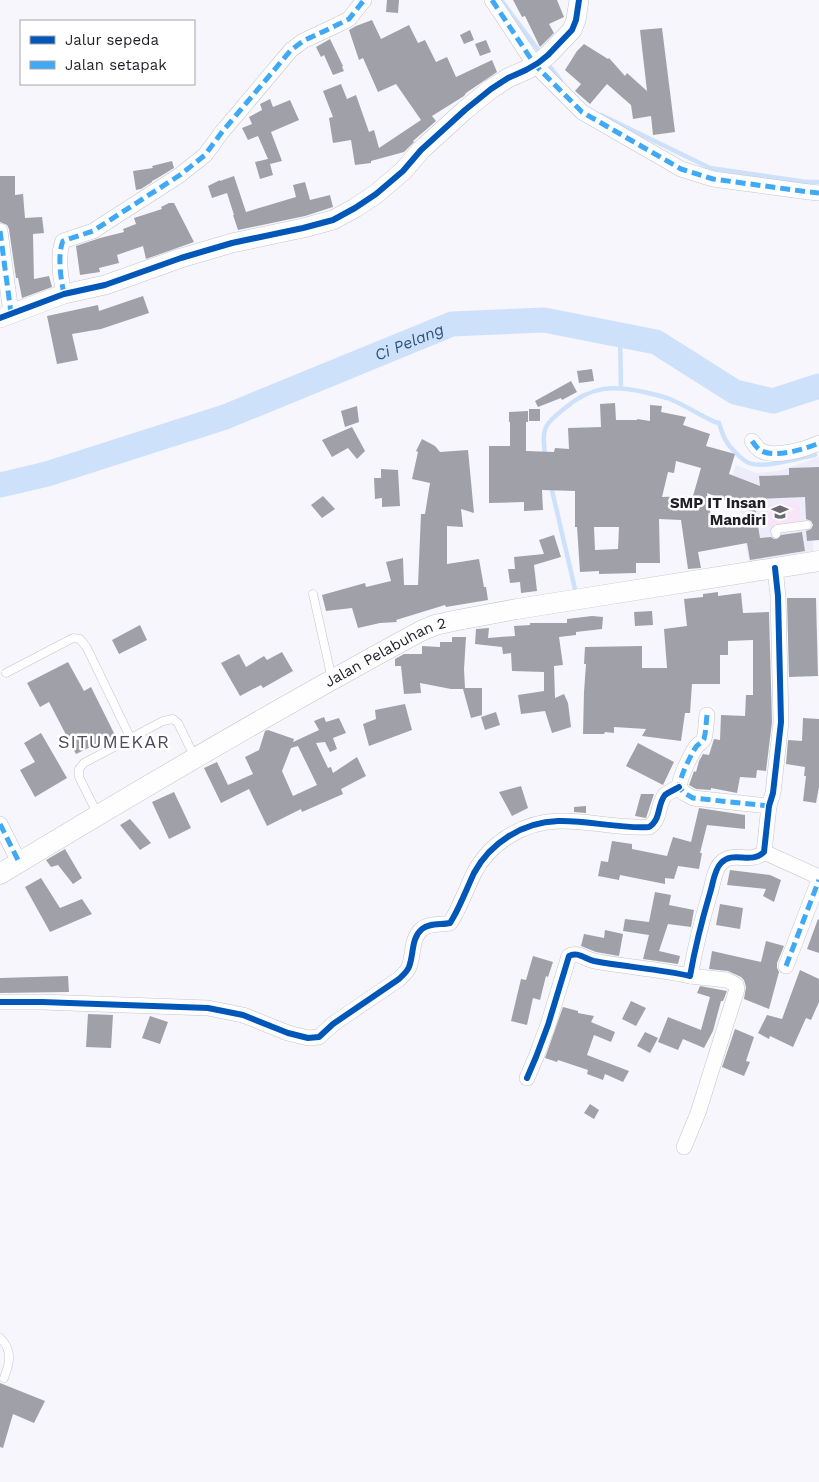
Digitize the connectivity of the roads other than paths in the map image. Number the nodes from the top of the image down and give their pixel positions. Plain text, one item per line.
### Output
1 (364, 0) edge
2 (492, 0) edge
3 (579, 0) edge
4 (541, 61) junction
5 (819, 193) edge
6 (0, 231) edge
7 (64, 294) junction
8 (5, 316) edge
9 (752, 441) dead end
10 (819, 443) edge
11 (806, 525) dead end
12 (776, 534) dead end
13 (819, 561) edge
14 (778, 564) junction
15 (313, 594) dead end
16 (6, 673) dead end
17 (332, 679) junction
18 (708, 715) dead end
19 (131, 739) junction
20 (195, 758) junction
21 (679, 788) junction
22 (769, 806) junction
23 (98, 815) junction
24 (0, 824) edge
25 (764, 852) junction
26 (20, 862) junction
27 (0, 874) edge
28 (819, 879) edge
29 (786, 966) dead end
30 (690, 976) junction
31 (0, 1002) edge
32 (527, 1078) dead end
33 (684, 1146) dead end
34 (0, 1338) edge
35 (4, 1378) dead end

1 - 7 street
2 - 4 street
3 - 4 street
4 - 5 street
4 - 7 street
6 - 8 street
7 - 8 street
9 - 10 street
11 - 12 lane
13 - 14 main road, Jalan Pelabuhan 2
14 - 17 main road, Jalan Pelabuhan 2
14 - 22 street
15 - 17 lane
16 - 19 lane
17 - 20 main road, Jalan Pelabuhan 2
18 - 21 street
19 - 20 lane
19 - 23 lane
20 - 23 main road, Jalan Pelabuhan 2
21 - 22 street
21 - 31 street
22 - 25 street
23 - 26 main road, Jalan Pelabuhan 2
24 - 26 street
25 - 28 street
25 - 30 street
26 - 27 main road, Jalan Pelabuhan 2
28 - 29 street
30 - 32 street
30 - 33 street
34 - 35 lane

